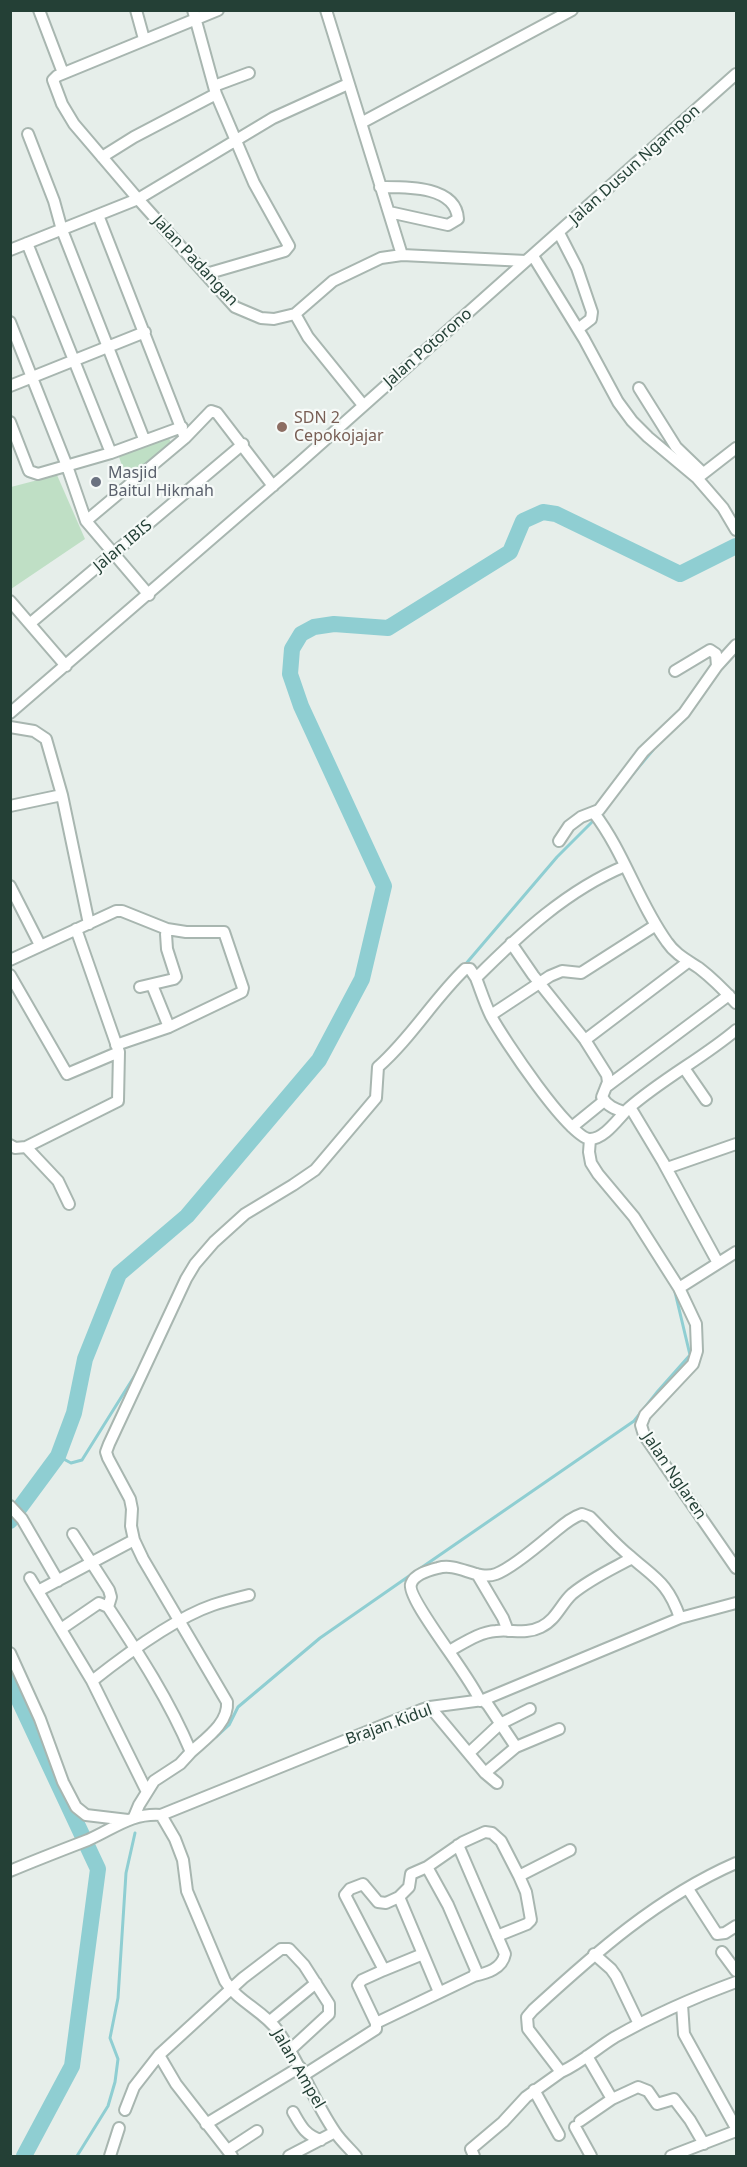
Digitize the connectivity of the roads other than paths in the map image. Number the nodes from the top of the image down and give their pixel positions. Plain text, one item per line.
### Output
1 (39, 10) edge
2 (136, 10) edge
3 (218, 10) edge
4 (326, 10) edge
5 (572, 10) edge
6 (193, 15) edge
7 (144, 39) junction
8 (63, 73) junction
9 (249, 73) dead end
10 (736, 74) edge
11 (348, 84) junction
12 (215, 90) junction
13 (362, 123) junction
14 (28, 134) dead end
15 (236, 140) junction
16 (102, 157) junction
17 (380, 187) junction
18 (138, 199) junction
19 (389, 212) junction
20 (98, 216) junction
21 (62, 230) junction
22 (559, 232) junction
23 (27, 243) junction
24 (10, 250) edge
25 (402, 255) junction
26 (530, 259) junction
27 (206, 274) junction
28 (295, 314) junction
29 (10, 322) edge
30 (578, 329) junction
31 (145, 332) junction
32 (108, 348) junction
33 (75, 359) junction
34 (33, 377) junction
35 (10, 386) edge
36 (639, 388) dead end
37 (363, 405) junction
38 (10, 422) edge
39 (184, 433) junction
40 (144, 440) junction
41 (243, 444) junction
42 (736, 448) edge
43 (111, 453) junction
44 (67, 466) junction
45 (700, 476) junction
46 (273, 486) junction
47 (86, 521) junction
48 (736, 530) edge
49 (114, 555) junction
50 (149, 595) junction
51 (10, 602) edge
52 (31, 625) junction
53 (736, 645) edge
54 (66, 666) junction
55 (717, 666) junction
56 (675, 670) dead end
57 (10, 713) edge
58 (10, 727) edge
59 (62, 795) junction
60 (10, 806) edge
61 (596, 815) junction
62 (559, 841) dead end
63 (625, 866) junction
64 (10, 886) edge
65 (89, 924) junction
66 (656, 925) junction
67 (76, 929) junction
68 (166, 934) dead end
69 (511, 943) junction
70 (40, 945) junction
71 (10, 960) edge
72 (688, 962) junction
73 (10, 975) edge
74 (476, 978) junction
75 (540, 983) junction
76 (152, 985) junction
77 (140, 987) dead end
78 (733, 999) edge
79 (490, 1015) junction
80 (170, 1028) junction
81 (734, 1036) edge
82 (585, 1040) junction
83 (118, 1049) junction
84 (684, 1068) junction
85 (606, 1087) junction
86 (706, 1100) dead end
87 (604, 1101) junction
88 (627, 1110) junction
89 (572, 1127) junction
90 (590, 1139) junction
91 (736, 1144) edge
92 (10, 1145) edge
93 (26, 1147) junction
94 (667, 1168) junction
95 (69, 1204) dead end
96 (736, 1252) edge
97 (718, 1263) junction
98 (679, 1288) junction
99 (10, 1506) edge
100 (73, 1534) dead end
101 (134, 1540) junction
102 (632, 1558) junction
103 (91, 1563) junction
104 (736, 1568) edge
105 (477, 1574) junction
106 (30, 1578) dead end
107 (58, 1581) junction
108 (38, 1591) junction
109 (249, 1595) dead end
110 (736, 1602) edge
111 (108, 1607) junction
112 (680, 1618) junction
113 (180, 1622) junction
114 (61, 1629) junction
115 (508, 1631) junction
116 (136, 1649) junction
117 (449, 1651) junction
118 (10, 1653) edge
119 (92, 1681) junction
120 (481, 1701) junction
121 (430, 1707) junction
122 (530, 1709) dead end
123 (500, 1724) junction
124 (559, 1729) dead end
125 (516, 1747) junction
126 (190, 1752) junction
127 (469, 1753) junction
128 (485, 1773) junction
129 (497, 1784) dead end
130 (147, 1792) junction
131 (161, 1815) junction
132 (136, 1817) junction
133 (458, 1845) junction
134 (570, 1850) dead end
135 (736, 1863) edge
136 (427, 1867) junction
137 (10, 1871) edge
138 (519, 1876) junction
139 (688, 1889) junction
140 (399, 1897) junction
141 (736, 1926) edge
142 (497, 1936) junction
143 (722, 1952) dead end
144 (423, 1954) junction
145 (594, 1954) junction
146 (384, 1970) junction
147 (736, 1971) edge
148 (474, 1976) junction
149 (736, 1982) edge
150 (316, 1983) junction
151 (231, 1990) junction
152 (439, 1992) junction
153 (682, 2004) junction
154 (270, 2021) junction
155 (376, 2023) junction
156 (639, 2024) junction
157 (290, 2050) junction
158 (159, 2055) junction
159 (587, 2055) junction
160 (302, 2071) junction
161 (561, 2072) junction
162 (534, 2090) junction
163 (612, 2099) junction
164 (125, 2110) dead end
165 (293, 2112) dead end
166 (206, 2124) junction
167 (119, 2128) dead end
168 (736, 2129) edge
169 (257, 2131) dead end
170 (335, 2132) junction
171 (559, 2134) dead end
172 (321, 2140) junction
173 (704, 2144) junction
174 (230, 2153) edge
175 (110, 2157) edge
176 (289, 2157) edge
177 (356, 2157) edge
178 (474, 2157) edge
179 (591, 2157) edge
180 (671, 2157) edge

1 - 8 street
2 - 7 street
3 - 6 street
4 - 11 street
5 - 13 street
6 - 7 street
6 - 12 street
7 - 8 street
8 - 16 street, Jalan Padangan
9 - 12 street
10 - 22 street, Jalan Dusun Ngampon
11 - 13 street
11 - 15 street
12 - 15 street
12 - 16 street
13 - 17 street
14 - 21 street
15 - 18 street
15 - 27 street
16 - 18 street, Jalan Padangan
17 - 19 street
17 - 19 street
18 - 20 street
18 - 27 street, Jalan Padangan
19 - 25 street
20 - 21 street
20 - 31 street
21 - 23 street
21 - 32 street
22 - 26 street, Jalan Dusun Ngampon
22 - 30 street
23 - 24 street
23 - 33 street
25 - 26 street
25 - 28 street
26 - 30 street
26 - 37 street, Jalan Potorono
27 - 28 street, Jalan Padangan
28 - 37 street
29 - 34 street
30 - 45 street
31 - 32 street
31 - 39 street
32 - 33 street
32 - 40 street
33 - 34 street
33 - 43 street
34 - 35 street
34 - 44 street
36 - 45 street
37 - 46 street, Jalan Potorono
38 - 44 street
39 - 40 street
39 - 41 street
39 - 47 street
40 - 43 street
41 - 46 street
41 - 49 street, Jalan IBIS
42 - 45 street
43 - 44 street
44 - 47 street
45 - 48 street
46 - 50 street, Jalan Potorono
47 - 49 street
49 - 50 street
49 - 52 street, Jalan IBIS
50 - 54 street, Jalan Potorono
51 - 52 street
52 - 54 street
53 - 55 street
54 - 57 street, Jalan Potorono
55 - 56 street
55 - 61 street
58 - 59 street
59 - 60 street
59 - 65 street
61 - 62 street
61 - 63 street
63 - 66 street
63 - 69 street
64 - 70 street
65 - 67 street
65 - 80 street
66 - 72 street
66 - 75 street
67 - 70 street
67 - 83 street
68 - 76 street
69 - 74 street
69 - 75 street
70 - 71 street
72 - 78 street
72 - 82 street
73 - 83 street
74 - 79 street
74 - 101 street
75 - 79 street
75 - 82 street
76 - 77 street
76 - 80 street
78 - 85 street
79 - 89 street
80 - 83 street
81 - 84 street
82 - 85 street
83 - 93 street
84 - 86 street
84 - 88 street
85 - 87 street
87 - 88 street
87 - 89 street
88 - 90 street
88 - 94 street
89 - 90 street
90 - 98 street
91 - 94 street
92 - 93 street
93 - 95 street
94 - 97 street
96 - 97 street
97 - 98 street
98 - 104 street, Jalan Nglaren
99 - 107 street
100 - 103 street
101 - 103 street
101 - 113 street
102 - 105 street
102 - 112 street
102 - 115 street
103 - 107 street
103 - 111 street
105 - 115 street
105 - 117 street
106 - 108 street
107 - 108 street
108 - 114 street
109 - 113 street
110 - 112 street, Brajan Kidul
111 - 114 street
111 - 116 street
112 - 120 street, Brajan Kidul
113 - 116 street
113 - 126 street
114 - 119 street
115 - 117 street
116 - 119 street
116 - 126 street
117 - 120 street
118 - 132 street, Brajan Kidul
119 - 130 street
120 - 121 street, Brajan Kidul
120 - 123 street
121 - 127 street
121 - 131 street, Brajan Kidul
122 - 123 street
123 - 125 street
123 - 127 street
124 - 125 street
125 - 128 street
126 - 130 street
127 - 128 street
128 - 129 street
130 - 132 street
131 - 132 street, Brajan Kidul
131 - 151 street
132 - 137 street
133 - 136 street
133 - 138 street
133 - 142 street
134 - 138 street
135 - 139 street
136 - 140 street
136 - 148 street
138 - 142 street
139 - 141 street
139 - 145 street
140 - 144 street
140 - 146 street
142 - 148 street
143 - 147 street
144 - 146 street
144 - 152 street
145 - 156 street
145 - 161 street
146 - 155 street
148 - 152 street
149 - 153 street
150 - 151 street
150 - 154 street
150 - 157 street
151 - 154 street, Jalan Ampel
151 - 158 street
152 - 155 street
153 - 156 street
153 - 168 street
154 - 157 street, Jalan Ampel
155 - 160 street
156 - 159 street
157 - 160 street, Jalan Ampel
158 - 164 street
158 - 166 street
159 - 161 street
159 - 163 street
160 - 166 street
160 - 170 street, Jalan Ampel
161 - 162 street
162 - 171 street
162 - 178 street
163 - 173 street
163 - 179 street
165 - 172 street
166 - 174 street
167 - 175 street
168 - 173 street
169 - 174 street
170 - 172 street
170 - 177 street, Jalan Ampel
172 - 176 street
173 - 180 street

